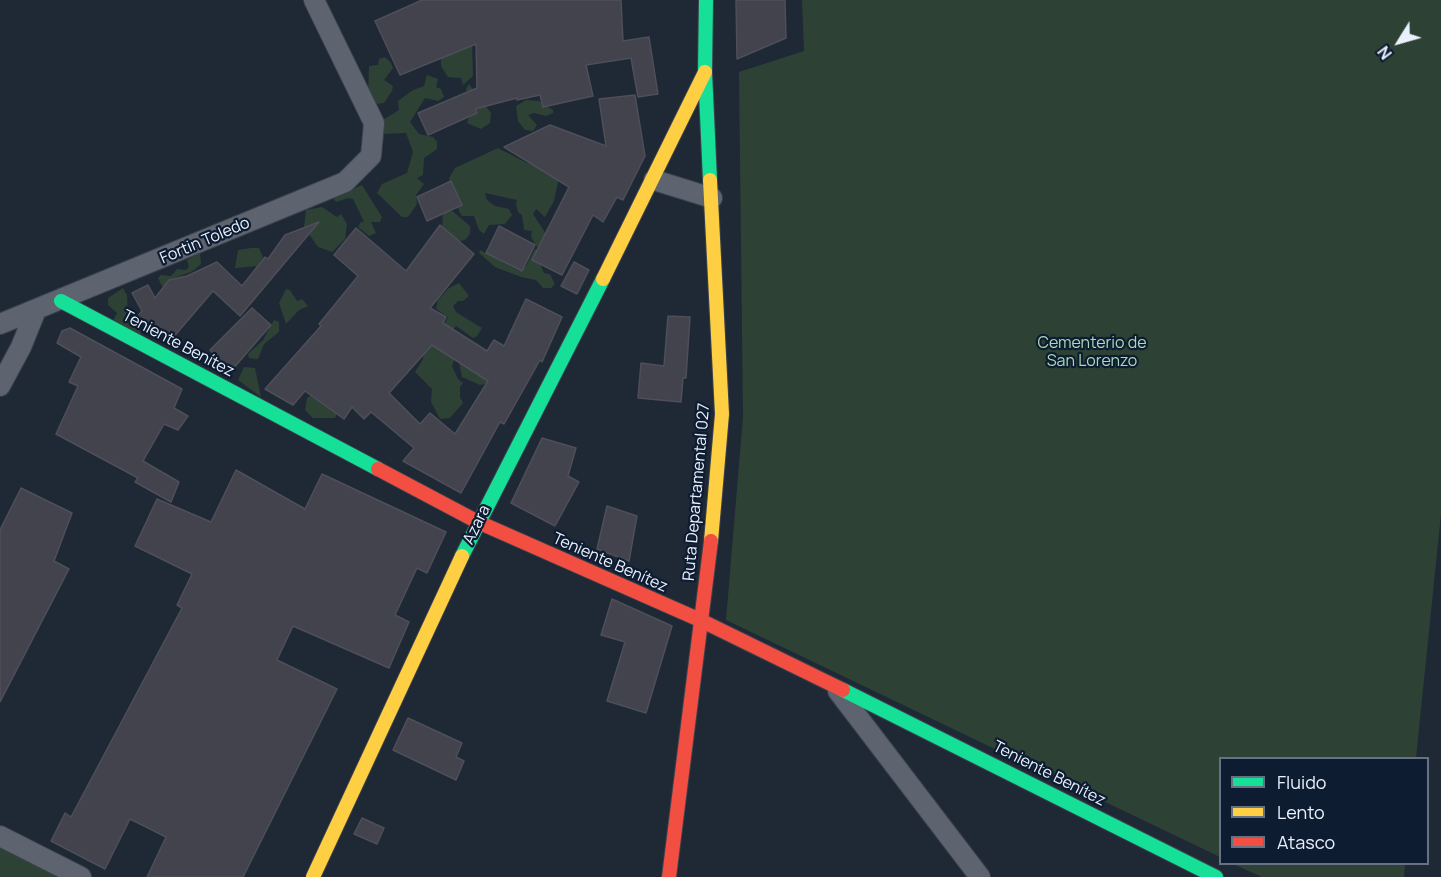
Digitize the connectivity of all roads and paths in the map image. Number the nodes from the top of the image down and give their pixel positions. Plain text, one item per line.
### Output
1 (314, 0) edge
2 (706, 0) edge
3 (705, 72) junction
4 (654, 180) junction
5 (712, 198) junction
6 (61, 301) junction
7 (36, 310) junction
8 (0, 324) edge
9 (0, 386) edge
10 (478, 522) junction
11 (700, 620) junction
12 (832, 684) junction
13 (0, 836) edge
14 (81, 877) edge
15 (313, 877) edge
16 (669, 877) edge
17 (980, 877) edge
18 (1216, 877) edge

1 - 6 street, Fortin Toledo
2 - 3 street, Ruta Departamental 027
3 - 4 street, Azara
3 - 5 street, Ruta Departamental 027
4 - 5 street
4 - 10 street, Azara
5 - 11 street, Ruta Departamental 027
6 - 7 street, Fortin Toledo
6 - 10 street, Teniente Benítez
7 - 8 street, Fortin Toledo
7 - 9 street
10 - 11 street, Teniente Benítez
10 - 15 street, Azara
11 - 12 street, Teniente Benítez
11 - 16 street, Ruta Departamental 027
12 - 17 street
12 - 18 street, Teniente Benítez
13 - 14 street

